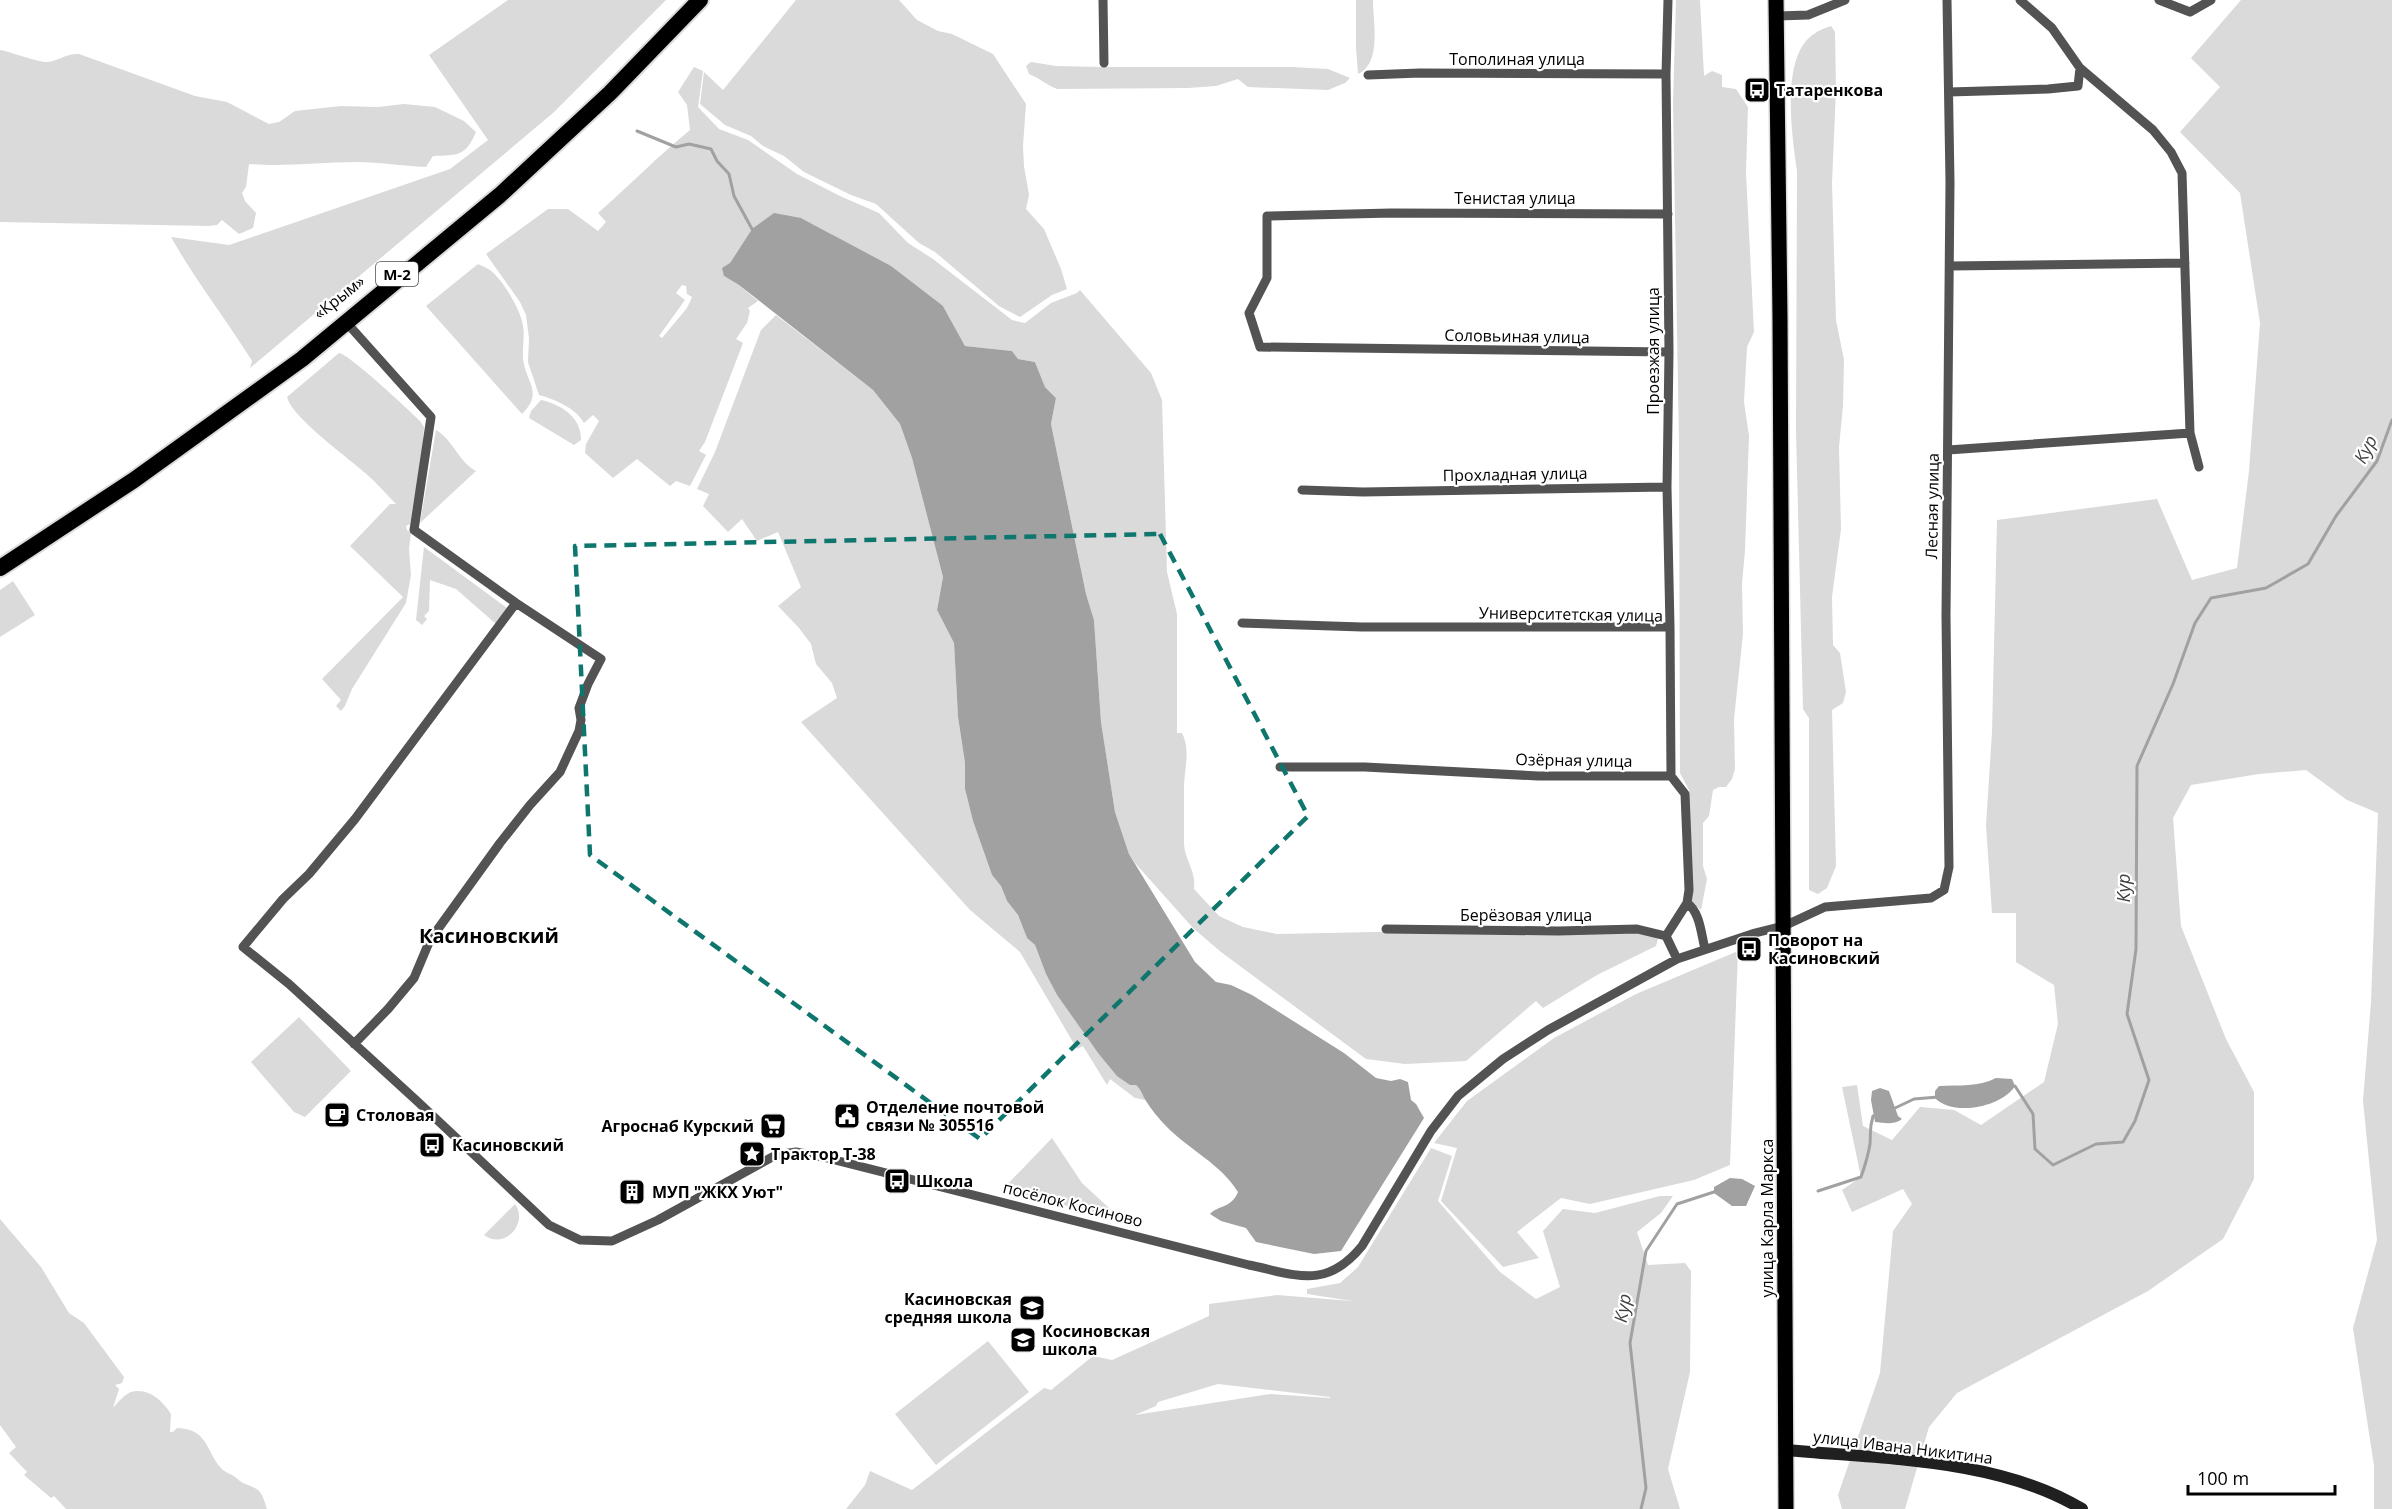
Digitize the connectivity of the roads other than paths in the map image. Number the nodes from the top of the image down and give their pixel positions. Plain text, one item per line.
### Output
1 (693, 0) edge
2 (700, 0) edge
3 (1103, 0) edge
4 (1668, 0) edge
5 (1776, 0) edge
6 (1845, 0) edge
7 (1947, 0) edge
8 (2020, 0) edge
9 (2159, 0) edge
10 (2211, 0) edge
11 (1776, 16) junction
12 (1104, 63) dead end
13 (2080, 68) junction
14 (1666, 74) junction
15 (1368, 75) dead end
16 (1949, 92) junction
17 (1668, 214) junction
18 (2185, 263) junction
19 (1950, 266) junction
20 (346, 322) junction
21 (1364, 350) joint
22 (1669, 352) junction
23 (2190, 433) junction
24 (1948, 450) junction
25 (2199, 467) dead end
26 (1667, 487) junction
27 (1302, 490) dead end
28 (0, 558) edge
29 (0, 567) edge
30 (516, 603) junction
31 (1242, 623) dead end
32 (1670, 627) junction
33 (1280, 767) dead end
34 (1671, 777) junction
35 (1687, 903) junction
36 (1825, 907) joint
37 (1784, 926) junction
38 (1386, 929) dead end
39 (1666, 936) junction
40 (1705, 949) junction
41 (1677, 959) junction
42 (354, 1044) junction
43 (1786, 1450) junction
44 (1786, 1509) edge
45 (2082, 1509) edge

1 - 28 highway, «Крым» / М-2
2 - 20 highway
3 - 12 street
4 - 14 street, Проезжая улица
5 - 11 main road, улица Карла Маркса
6 - 11 street
7 - 16 street, Лесная улица
8 - 13 street
9 - 10 street
11 - 37 main road, улица Карла Маркса
13 - 16 street
13 - 18 street
14 - 15 street, Тополиная улица
14 - 17 street, Проезжая улица
16 - 19 street, Лесная улица
17 - 21 street, Тенистая улица
17 - 22 street, Проезжая улица
18 - 19 street
18 - 23 street
19 - 24 street, Лесная улица
20 - 29 highway
20 - 30 street
21 - 22 street, Соловьиная улица
22 - 26 street, Проезжая улица
23 - 24 street
23 - 25 street
24 - 36 street, Лесная улица
26 - 27 street, Прохладная улица
26 - 32 street, Проезжая улица
30 - 42 street
30 - 42 street, посёлок Косиново
31 - 32 street, Университетская улица
32 - 34 street, Университетская улица
33 - 34 street, Озёрная улица
34 - 35 street
35 - 39 street
35 - 40 street
36 - 37 street, посёлок Косиново
37 - 40 street, посёлок Косиново
37 - 43 main road, улица Карла Маркса
38 - 39 street, Берёзовая улица
39 - 41 street
40 - 41 street, посёлок Косиново
41 - 42 street, посёлок Косиново
43 - 44 main road, улица Карла Маркса
43 - 45 main road, улица Ивана Никитина

